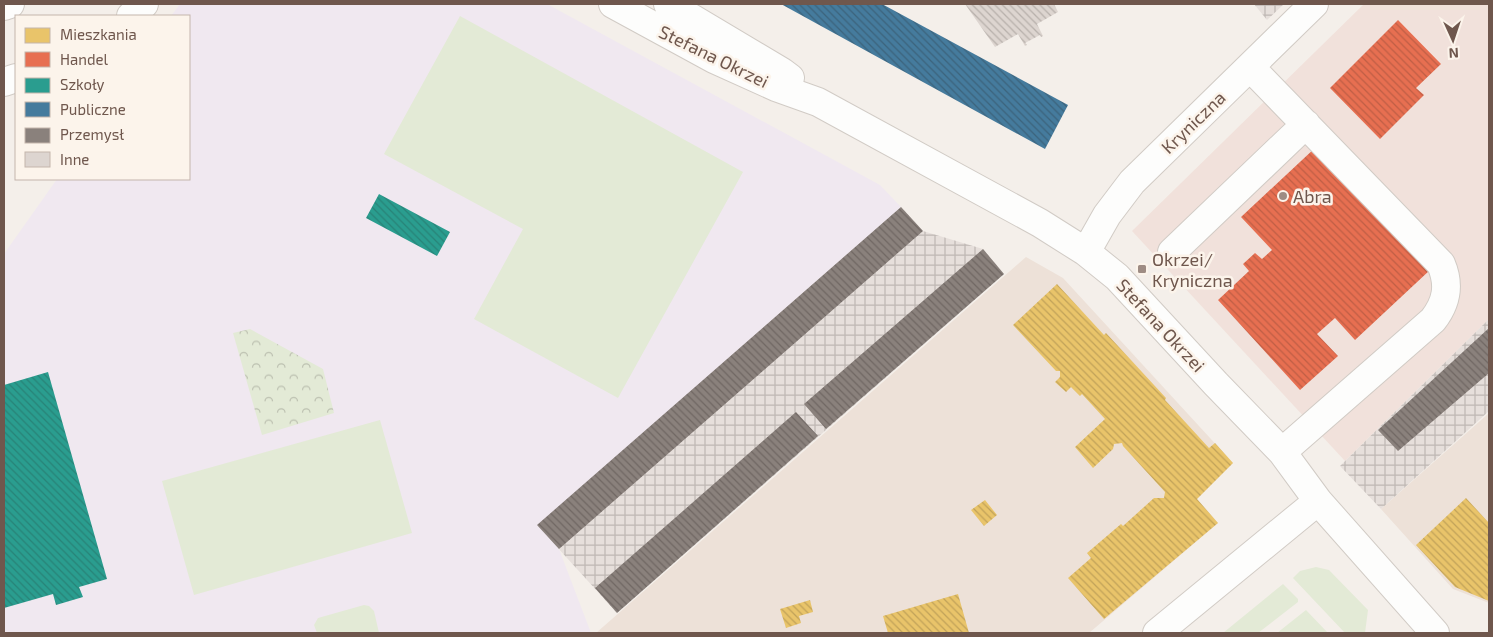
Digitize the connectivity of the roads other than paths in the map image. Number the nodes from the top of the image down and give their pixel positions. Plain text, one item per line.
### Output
1 (10, 4) edge
2 (144, 4) edge
3 (613, 4) edge
4 (668, 4) edge
5 (1314, 4) edge
6 (4, 6) edge
7 (132, 15) edge
8 (1250, 68) junction
9 (818, 102) junction
10 (1306, 124) junction
11 (1086, 252) junction
12 (1172, 252) dead end
13 (1282, 452) junction
14 (1318, 501) junction
15 (1157, 633) edge
16 (1435, 633) edge

1 - 6 street
2 - 7 street
3 - 9 street, Stefana Okrzei
4 - 9 street, Stefana Okrzei
5 - 8 street, Kryniczna
8 - 10 street
8 - 11 street, Kryniczna
9 - 11 street, Stefana Okrzei
10 - 12 street
10 - 13 street
11 - 13 street, Stefana Okrzei
13 - 14 street, Stefana Okrzei
14 - 15 street
14 - 16 street, Stefana Okrzei

